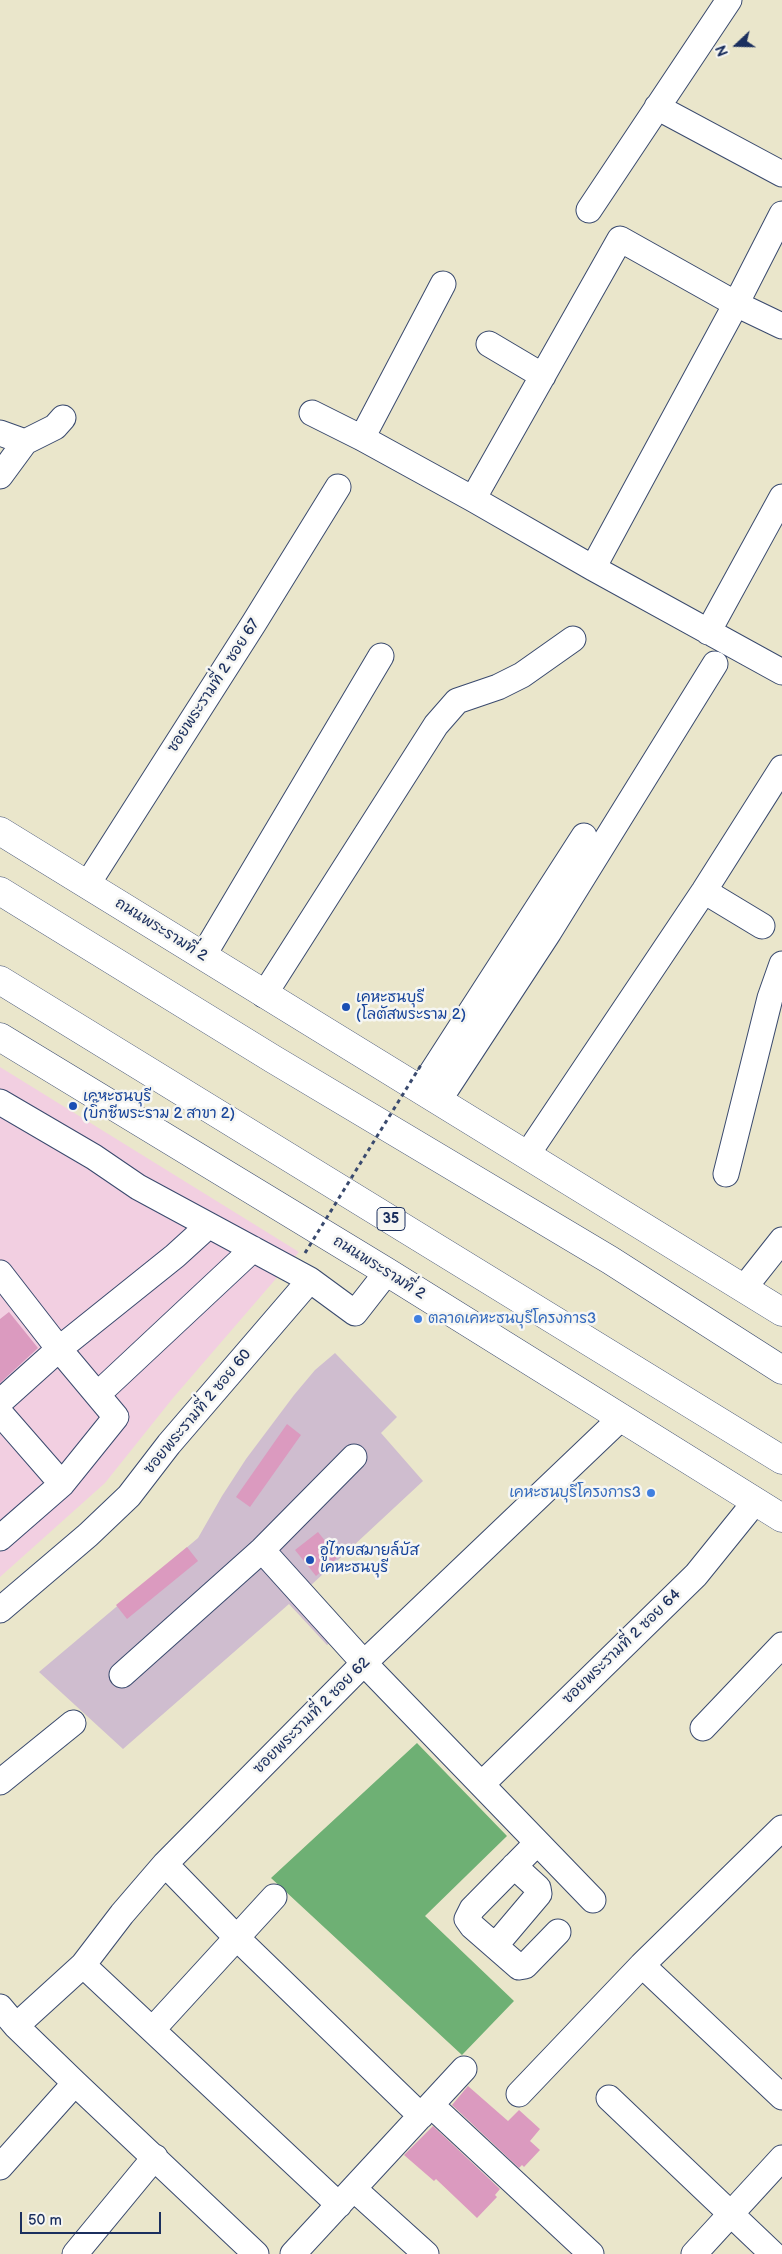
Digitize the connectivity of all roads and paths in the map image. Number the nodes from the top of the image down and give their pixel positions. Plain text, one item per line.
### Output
1 (729, 0) edge
2 (658, 107) junction
3 (782, 174) edge
4 (589, 210) dead end
5 (782, 214) edge
6 (443, 284) dead end
7 (736, 304) junction
8 (782, 326) edge
9 (489, 344) dead end
10 (544, 376) junction
11 (312, 413) dead end
12 (63, 418) dead end
13 (0, 433) edge
14 (362, 438) junction
15 (25, 442) junction
16 (0, 476) edge
17 (338, 487) dead end
18 (782, 496) edge
19 (473, 499) junction
20 (593, 568) junction
21 (708, 632) junction
22 (573, 639) dead end
23 (381, 656) dead end
24 (715, 664) dead end
25 (782, 672) edge
26 (782, 768) edge
27 (0, 831) edge
28 (584, 836) dead end
29 (87, 885) junction
30 (0, 891) edge
31 (704, 892) junction
32 (762, 926) dead end
33 (203, 956) junction
34 (782, 964) edge
35 (0, 980) edge
36 (264, 994) junction
37 (0, 1037) edge
38 (427, 1085) junction
39 (0, 1089) edge
40 (0, 1102) edge
41 (41, 1125) junction
42 (527, 1155) junction
43 (726, 1174) dead end
44 (208, 1226) junction
45 (782, 1240) edge
46 (253, 1249) junction
47 (305, 1252) dead end
48 (387, 1272) junction
49 (0, 1274) edge
50 (310, 1280) junction
51 (744, 1288) junction
52 (782, 1312) edge
53 (59, 1349) junction
54 (782, 1370) edge
55 (98, 1394) junction
56 (0, 1402) edge
57 (0, 1413) edge
58 (621, 1418) junction
59 (354, 1457) dead end
60 (782, 1460) edge
61 (62, 1484) junction
62 (755, 1502) junction
63 (782, 1518) edge
64 (0, 1538) edge
65 (262, 1550) junction
66 (0, 1610) edge
67 (782, 1645) edge
68 (364, 1664) junction
69 (122, 1675) dead end
70 (73, 1723) dead end
71 (703, 1728) dead end
72 (0, 1782) edge
73 (482, 1784) junction
74 (782, 1828) edge
75 (537, 1843) junction
76 (165, 1864) junction
77 (514, 1866) junction
78 (274, 1897) dead end
79 (594, 1900) dead end
80 (558, 1932) dead end
81 (238, 1938) junction
82 (495, 1946) junction
83 (83, 1965) junction
84 (642, 1965) junction
85 (0, 2007) edge
86 (16, 2026) junction
87 (153, 2029) junction
88 (464, 2069) dead end
89 (74, 2083) junction
90 (519, 2094) dead end
91 (782, 2097) edge
92 (609, 2098) dead end
93 (426, 2110) junction
94 (155, 2157) junction
95 (782, 2158) edge
96 (0, 2167) edge
97 (347, 2197) junction
98 (731, 2215) junction
99 (75, 2254) edge
100 (256, 2254) edge
101 (293, 2254) edge
102 (426, 2254) edge
103 (591, 2254) edge
104 (694, 2254) edge
105 (773, 2254) edge

1 - 2 street
2 - 3 street
2 - 4 street
5 - 7 street
6 - 14 street
7 - 8 street
7 - 10 street
7 - 20 street
9 - 10 street
10 - 19 street
11 - 14 street
12 - 15 street
13 - 15 street
14 - 19 street
15 - 16 street
17 - 29 street, ซอยพระรามที่ 2 ซอย 67
18 - 21 street
19 - 20 street
20 - 21 street
21 - 25 street
22 - 36 street
23 - 33 street
24 - 38 street
26 - 31 street
27 - 29 main road, ถนนพระรามที่ 2
28 - 38 street
29 - 33 main road, ถนนพระรามที่ 2
30 - 54 main road
31 - 32 street
31 - 42 street
33 - 36 main road, ถนนพระรามที่ 2
34 - 43 street
35 - 60 main road, 35
36 - 38 main road, ถนนพระรามที่ 2
37 - 48 main road, ถนนพระรามที่ 2
38 - 42 main road, ถนนพระรามที่ 2
38 - 47 path, bridge
39 - 41 street
40 - 41 street
41 - 44 street
42 - 51 main road, ถนนพระรามที่ 2
44 - 46 street
44 - 53 street
45 - 51 street
46 - 50 street
46 - 55 street
48 - 50 street
48 - 58 main road, ถนนพระรามที่ 2
49 - 53 street
50 - 66 street, ซอยพระรามที่ 2 ซอย 60
51 - 52 main road, ถนนพระรามที่ 2
53 - 55 street
53 - 56 street
55 - 61 street
57 - 61 street
58 - 62 main road, ถนนพระรามที่ 2
58 - 68 street, ซอยพระรามที่ 2 ซอย 62
59 - 65 street
61 - 64 street
62 - 63 main road, ถนนพระรามที่ 2
62 - 73 street, ซอยพระรามที่ 2 ซอย 64
65 - 68 street
65 - 69 street
67 - 71 street
68 - 73 street
68 - 76 street, ซอยพระรามที่ 2 ซอย 62
70 - 72 street
73 - 75 street
74 - 84 street
75 - 77 street
75 - 79 street
76 - 81 street
76 - 83 street, ซอยพระรามที่ 2 ซอย 62
77 - 82 street
77 - 82 street
78 - 81 street
80 - 82 street
81 - 87 street
81 - 93 street
83 - 86 street, ซอยพระรามที่ 2 ซอย 62
83 - 87 street
84 - 90 street
84 - 91 street
85 - 86 street
86 - 89 street
87 - 97 street
88 - 93 street
89 - 94 street
89 - 96 street
92 - 98 street
93 - 97 street
93 - 103 street
94 - 99 street
94 - 100 street
95 - 98 street
97 - 101 street
97 - 102 street
98 - 104 street
98 - 105 street

